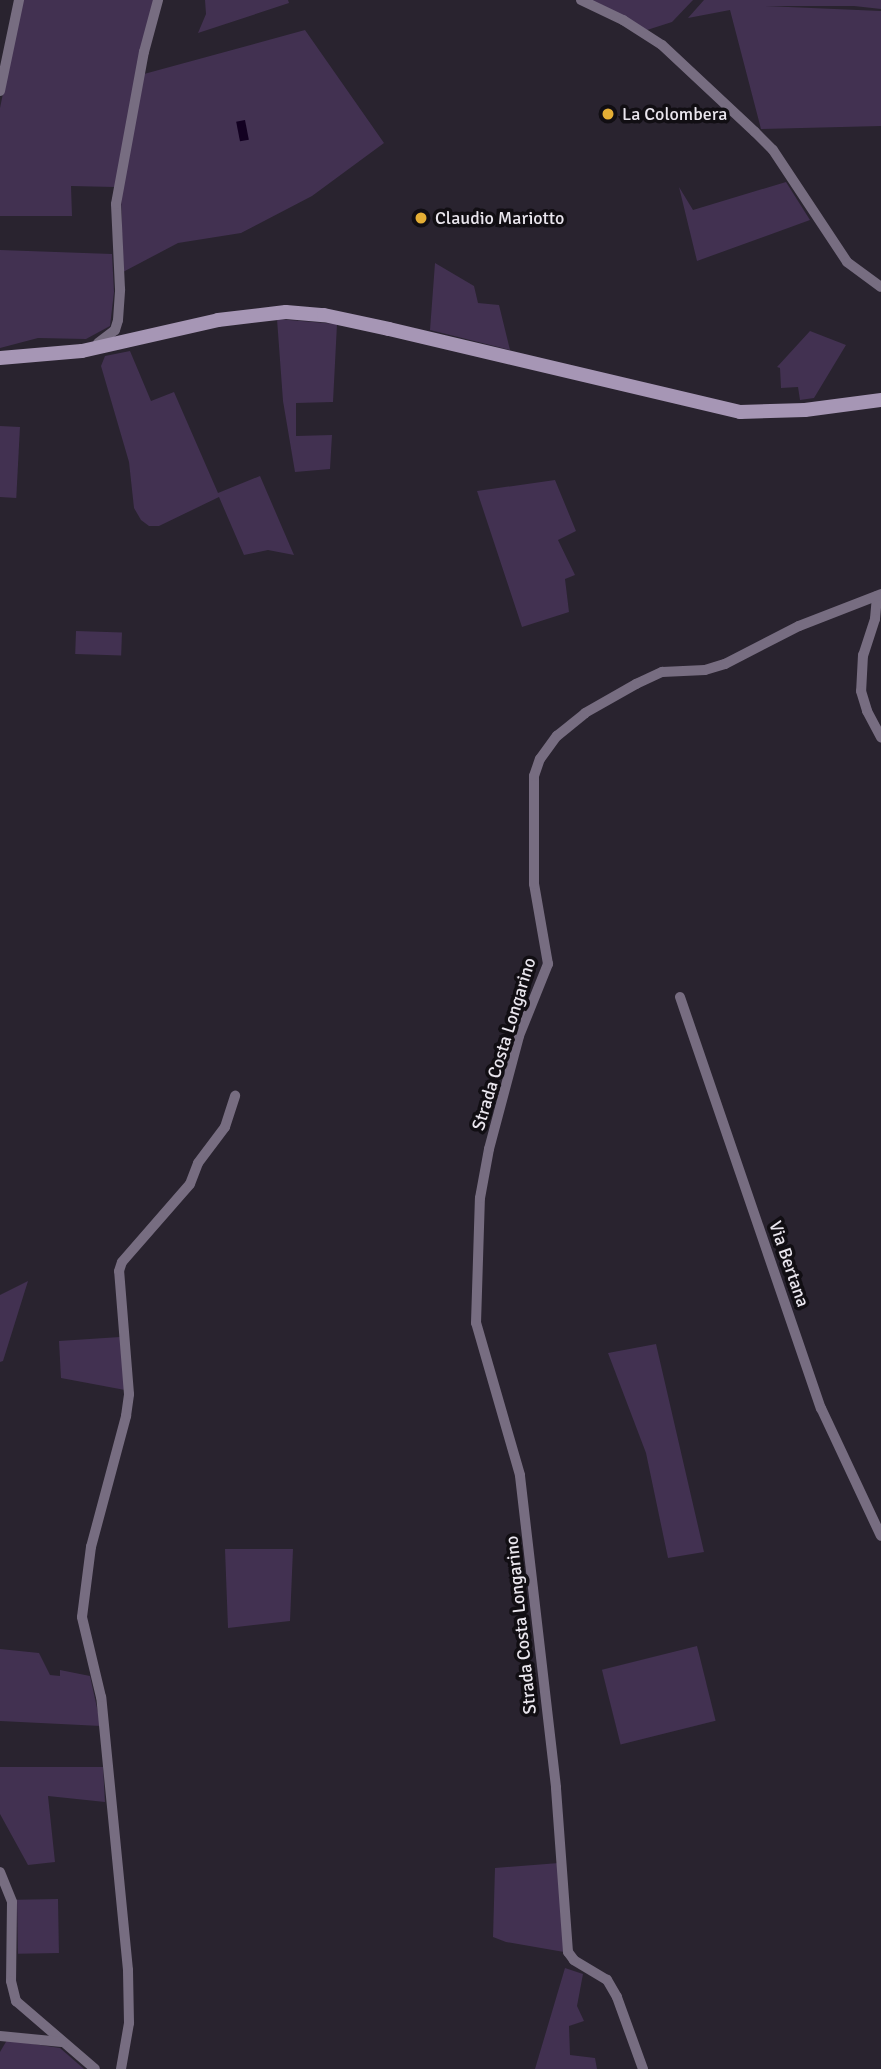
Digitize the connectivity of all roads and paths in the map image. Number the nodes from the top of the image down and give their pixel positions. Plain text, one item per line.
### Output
1 (19, 0) edge
2 (158, 0) edge
3 (581, 0) edge
4 (0, 90) edge
5 (881, 286) edge
6 (82, 351) junction
7 (0, 358) edge
8 (881, 400) edge
9 (879, 595) edge
10 (881, 737) edge
11 (680, 997) dead end
12 (235, 1096) dead end
13 (881, 1536) edge
14 (0, 1872) edge
15 (0, 2036) edge
16 (63, 2043) junction
17 (95, 2069) edge
18 (121, 2069) edge
19 (643, 2069) edge

1 - 4 street
2 - 6 street
3 - 5 street
6 - 7 street
6 - 8 street
9 - 10 street
9 - 19 street, Strada Costa Longarino
11 - 13 street, Via Bertana
12 - 18 street
14 - 16 street
15 - 16 street
16 - 17 street

